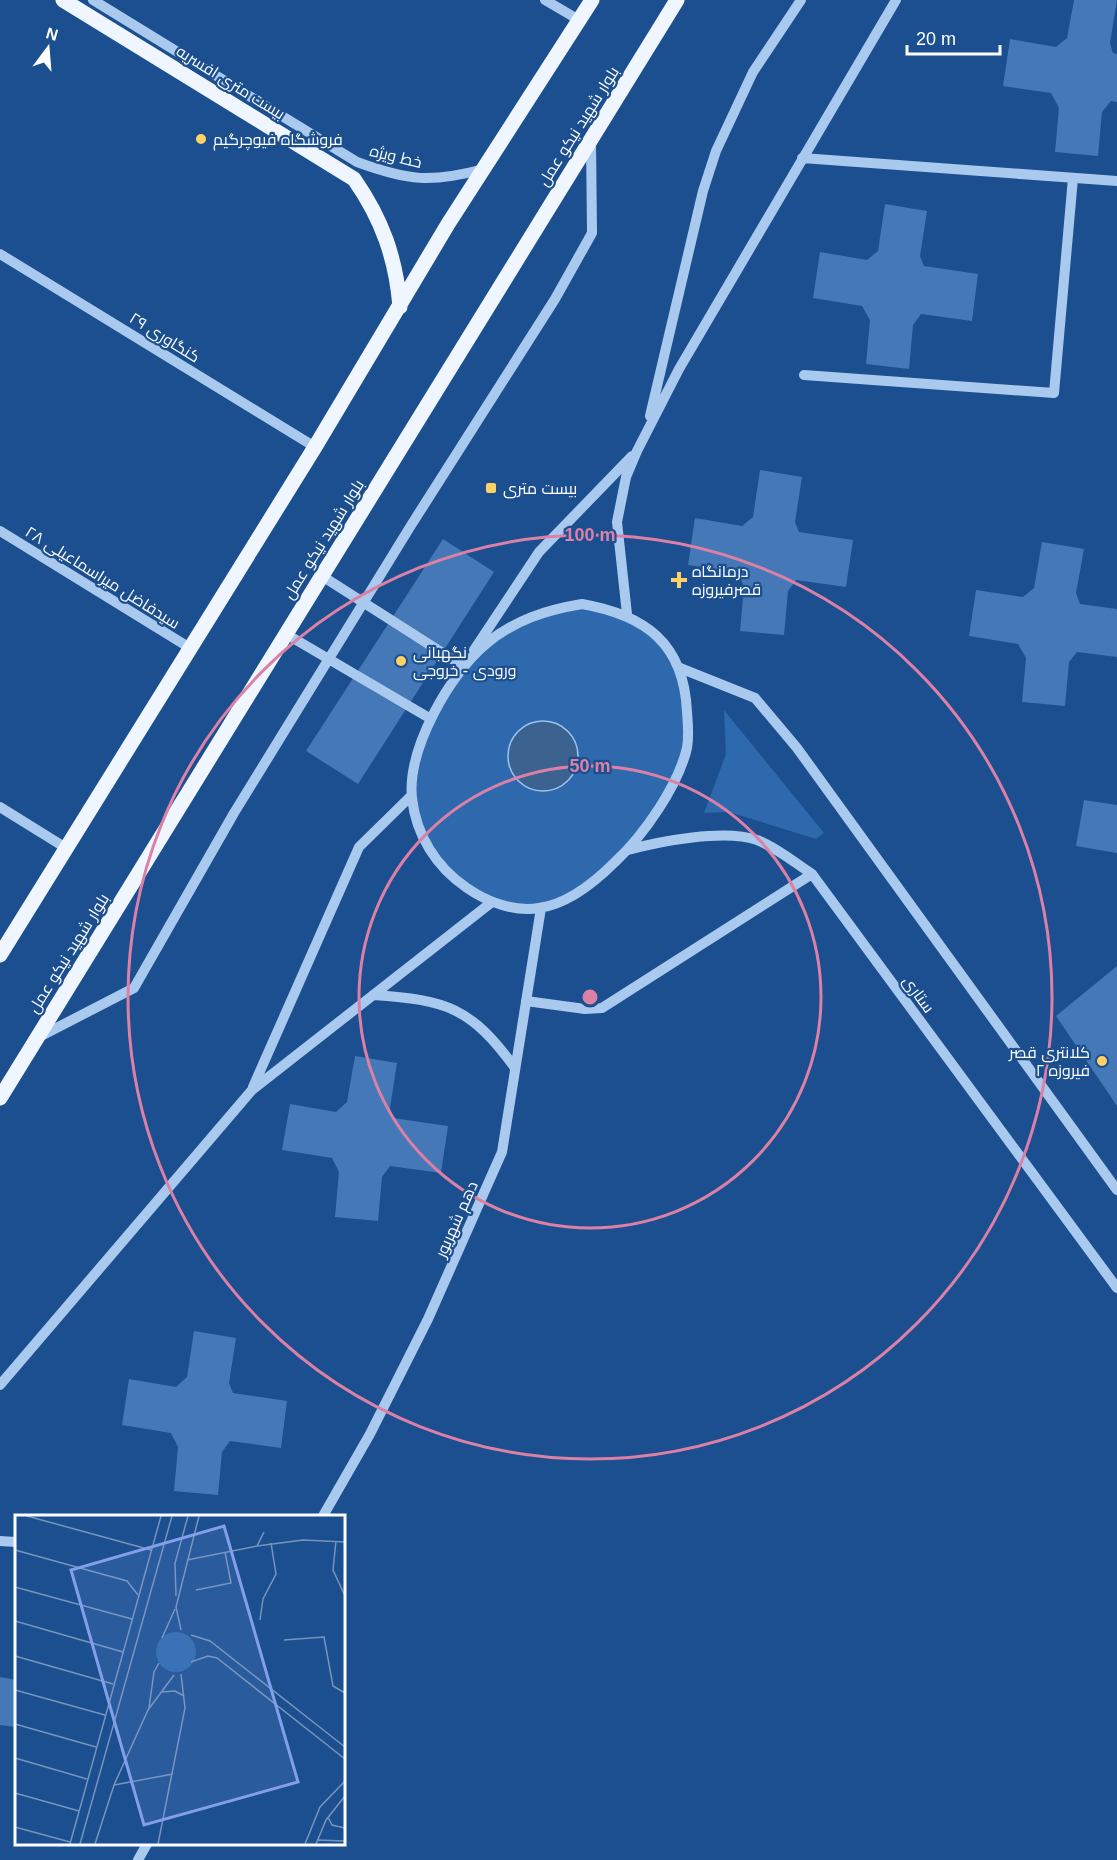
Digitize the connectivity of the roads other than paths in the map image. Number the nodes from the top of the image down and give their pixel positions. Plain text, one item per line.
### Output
1 (63, 0) edge
2 (93, 0) edge
3 (545, 0) edge
4 (592, 0) edge
5 (677, 0) edge
6 (801, 0) edge
7 (896, 0) edge
8 (579, 20) junction
9 (591, 140) junction
10 (802, 158) junction
11 (484, 169) junction
12 (1073, 178) junction
13 (1117, 181) edge
14 (0, 254) edge
15 (400, 307) junction
16 (804, 375) dead end
17 (646, 434) junction
18 (315, 447) junction
19 (637, 451) junction
20 (0, 531) edge
21 (322, 576) junction
22 (363, 602) junction
23 (627, 614) junction
24 (286, 634) junction
25 (190, 648) junction
26 (330, 660) junction
27 (464, 664) junction
28 (680, 668) junction
29 (431, 719) junction
30 (411, 796) junction
31 (0, 807) edge
32 (66, 848) junction
33 (628, 850) junction
34 (812, 874) junction
35 (492, 902) junction
36 (541, 908) junction
37 (0, 955) edge
38 (374, 995) junction
39 (526, 1001) junction
40 (37, 1038) junction
41 (515, 1068) junction
42 (252, 1090) junction
43 (0, 1098) edge
44 (1117, 1190) edge
45 (1117, 1288) edge
46 (0, 1385) edge
47 (324, 1515) edge
48 (0, 1541) edge
49 (15, 1542) edge
50 (146, 1845) edge
51 (138, 1860) edge

1 - 15 main road, بیست متری افسریه
2 - 11 street, خط ویژه
3 - 8 street
4 - 8 main road
5 - 9 main road, بلوار شهید نیکو عمل
6 - 17 street
7 - 10 street
8 - 11 main road
9 - 21 main road, بلوار شهید نیکو عمل
9 - 22 street
10 - 12 street
10 - 17 street
11 - 15 main road
12 - 13 street
12 - 16 street
14 - 18 street, کنگاوری ۲۹
15 - 18 main road
17 - 19 street
18 - 25 main road
19 - 23 street
19 - 27 street
20 - 25 street, سیدفاضل میراسماعیلی ۲۸
21 - 22 street
21 - 24 main road, بلوار شهید نیکو عمل
22 - 26 street
22 - 27 street
23 - 27 street
23 - 28 street
24 - 26 street
24 - 40 main road, بلوار شهید نیکو عمل
25 - 32 main road
26 - 29 street
26 - 40 street
27 - 29 street
28 - 33 street
28 - 44 street
29 - 30 street
30 - 35 street
30 - 42 street
31 - 32 street
32 - 37 main road
33 - 34 street, ستاری
33 - 36 street
34 - 39 street
34 - 45 street, ستاری
35 - 36 street
35 - 38 street
36 - 39 street, دهم شهریور
38 - 41 street
38 - 42 street
39 - 41 street, دهم شهریور
40 - 43 main road, بلوار شهید نیکو عمل
41 - 47 street, دهم شهریور
42 - 46 street
48 - 49 street
50 - 51 street

